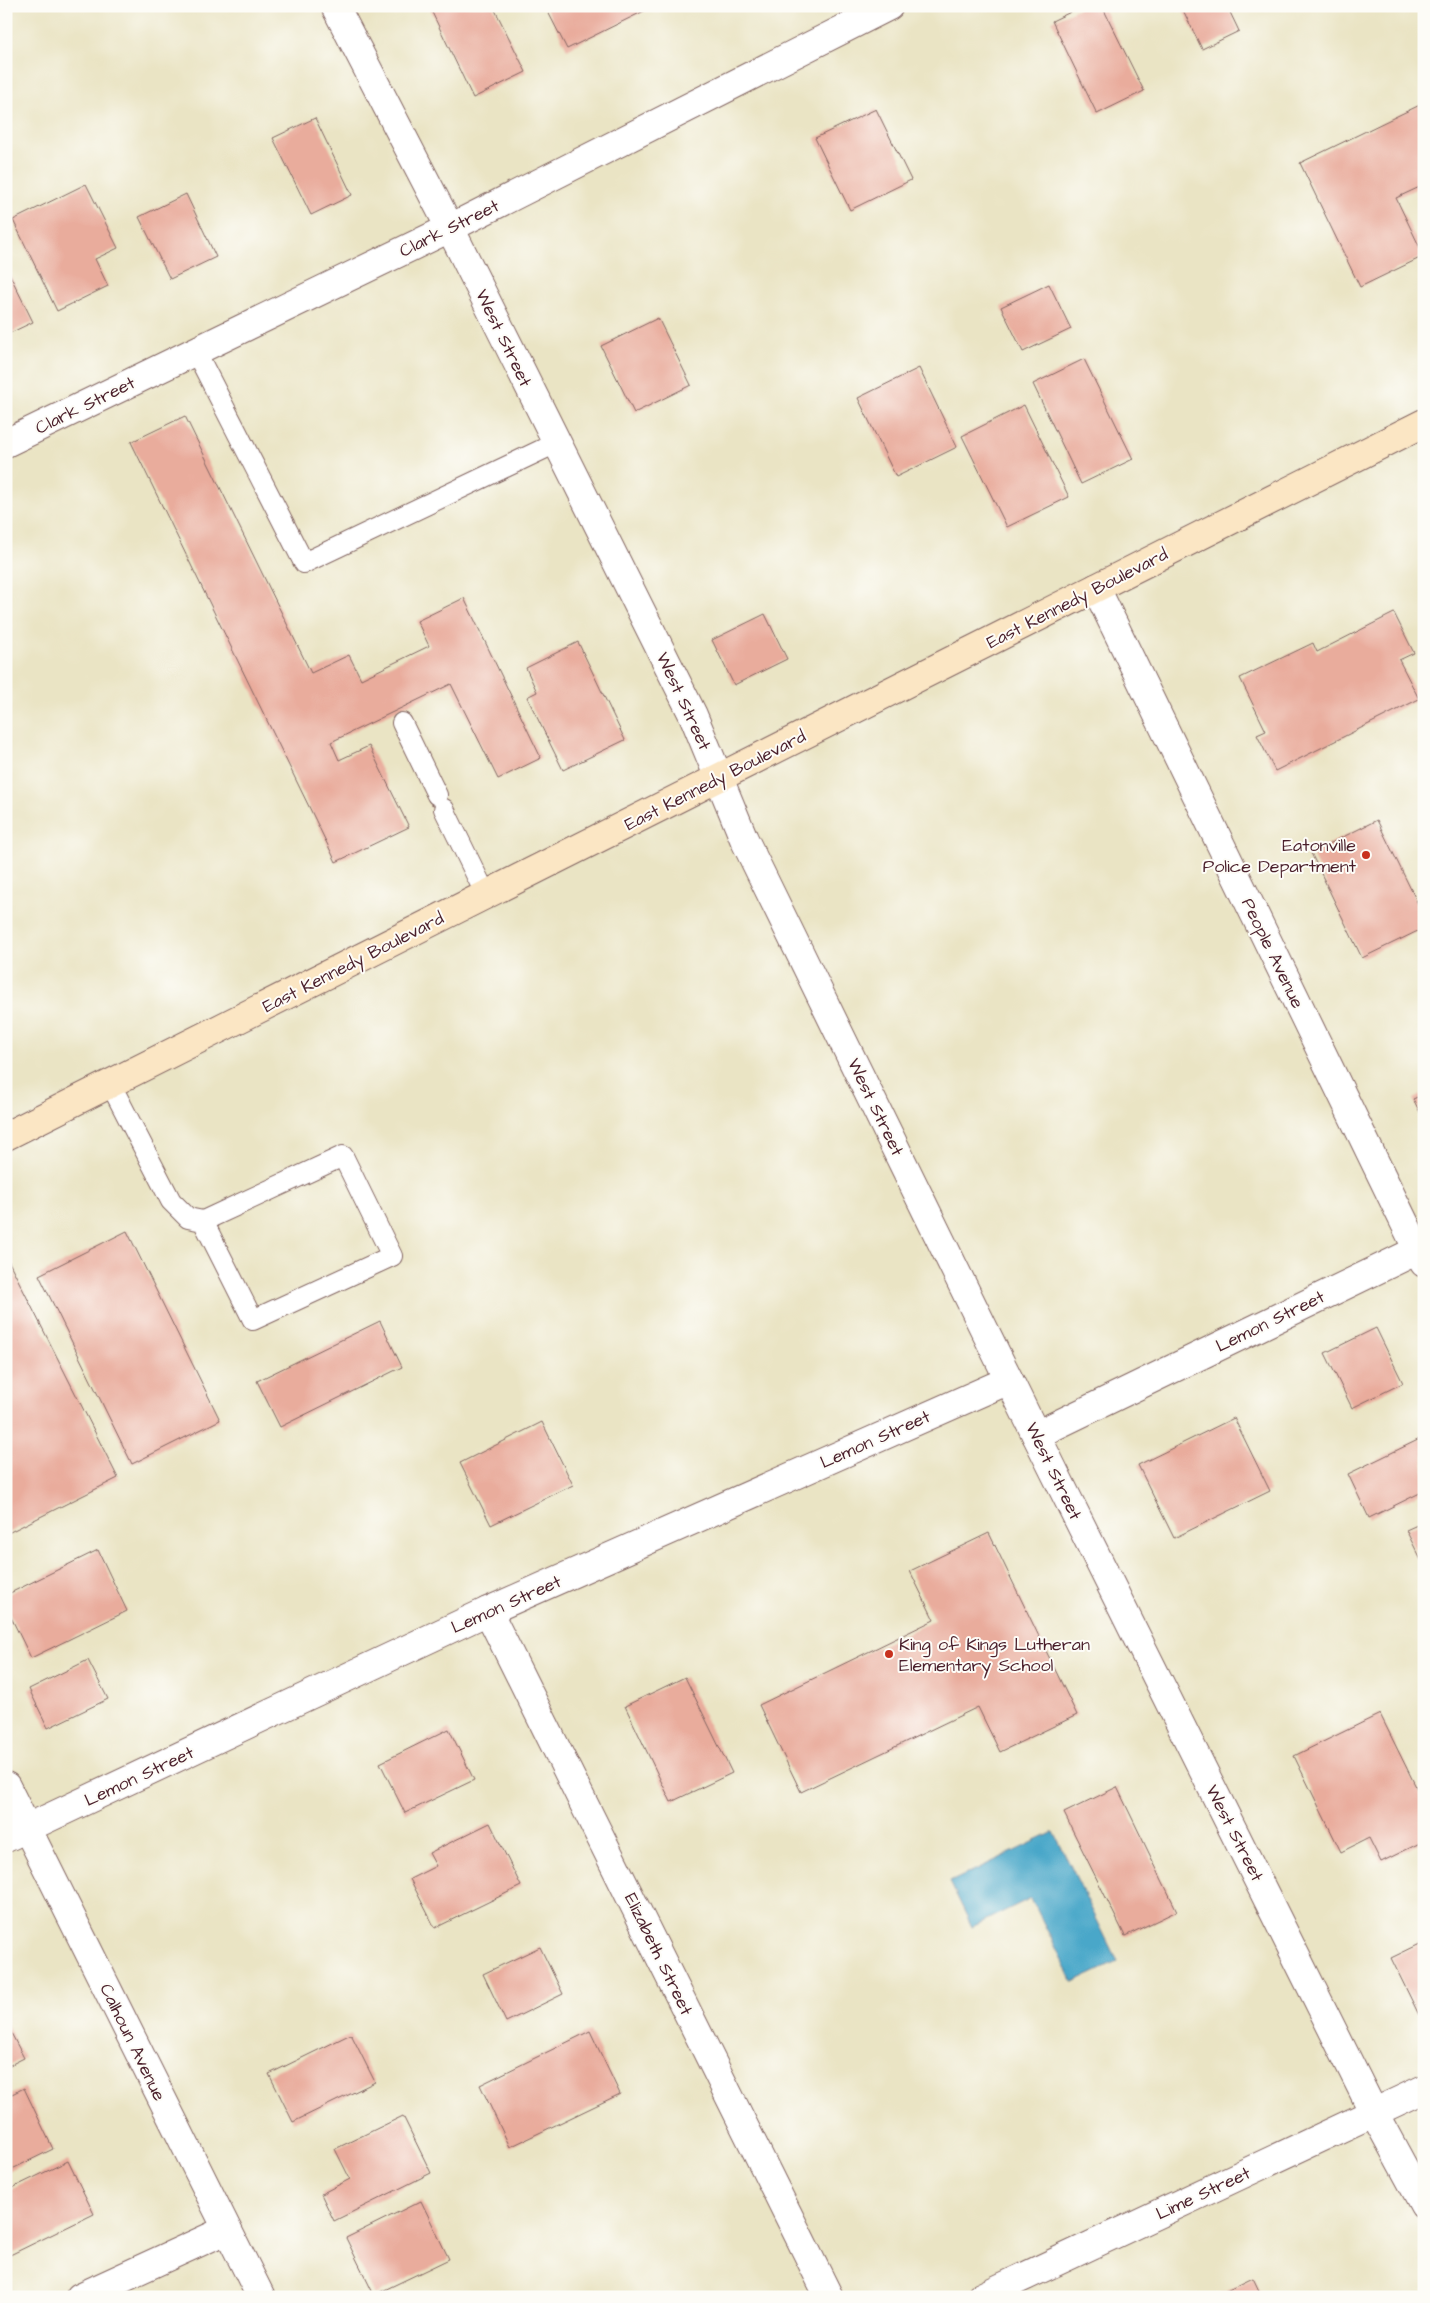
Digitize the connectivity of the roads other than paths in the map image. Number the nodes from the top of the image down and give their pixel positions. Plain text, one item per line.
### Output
1 (335, 6) edge
2 (889, 6) edge
3 (450, 228) junction
4 (196, 352) junction
5 (1424, 423) edge
6 (6, 443) edge
7 (556, 443) junction
8 (1096, 588) junction
9 (402, 723) dead end
10 (719, 778) junction
11 (486, 895) junction
12 (110, 1084) junction
13 (6, 1136) edge
14 (204, 1221) junction
15 (1422, 1253) edge
16 (1009, 1380) junction
17 (1036, 1434) junction
18 (488, 1611) junction
19 (6, 1786) edge
20 (17, 1834) edge
21 (1424, 2089) edge
22 (1374, 2113) junction
23 (1424, 2205) edge
24 (226, 2230) junction
25 (80, 2297) edge
26 (261, 2297) edge
27 (829, 2297) edge
28 (981, 2297) edge

1 - 3 street, West Street
2 - 3 street, Clark Street
3 - 4 street, Clark Street
3 - 7 street, West Street
4 - 6 street, Clark Street
4 - 7 lane
5 - 8 main road, East Kennedy Boulevard
7 - 10 street, West Street
8 - 10 main road, East Kennedy Boulevard
8 - 15 street, People Avenue
9 - 11 lane
10 - 11 main road, East Kennedy Boulevard
10 - 16 street, West Street
11 - 12 main road, East Kennedy Boulevard
12 - 13 main road, East Kennedy Boulevard
12 - 14 lane
14 - 14 lane
15 - 17 street, Lemon Street
16 - 17 street, West Street
16 - 18 street, Lemon Street
17 - 22 street, West Street
18 - 20 street, Lemon Street
18 - 27 street, Elizabeth Street
19 - 20 street, Calhoun Avenue
20 - 24 street, Calhoun Avenue
21 - 22 street, Lime Street
22 - 23 street, West Street
22 - 28 street, Lime Street
24 - 25 street
24 - 26 street, Calhoun Avenue

